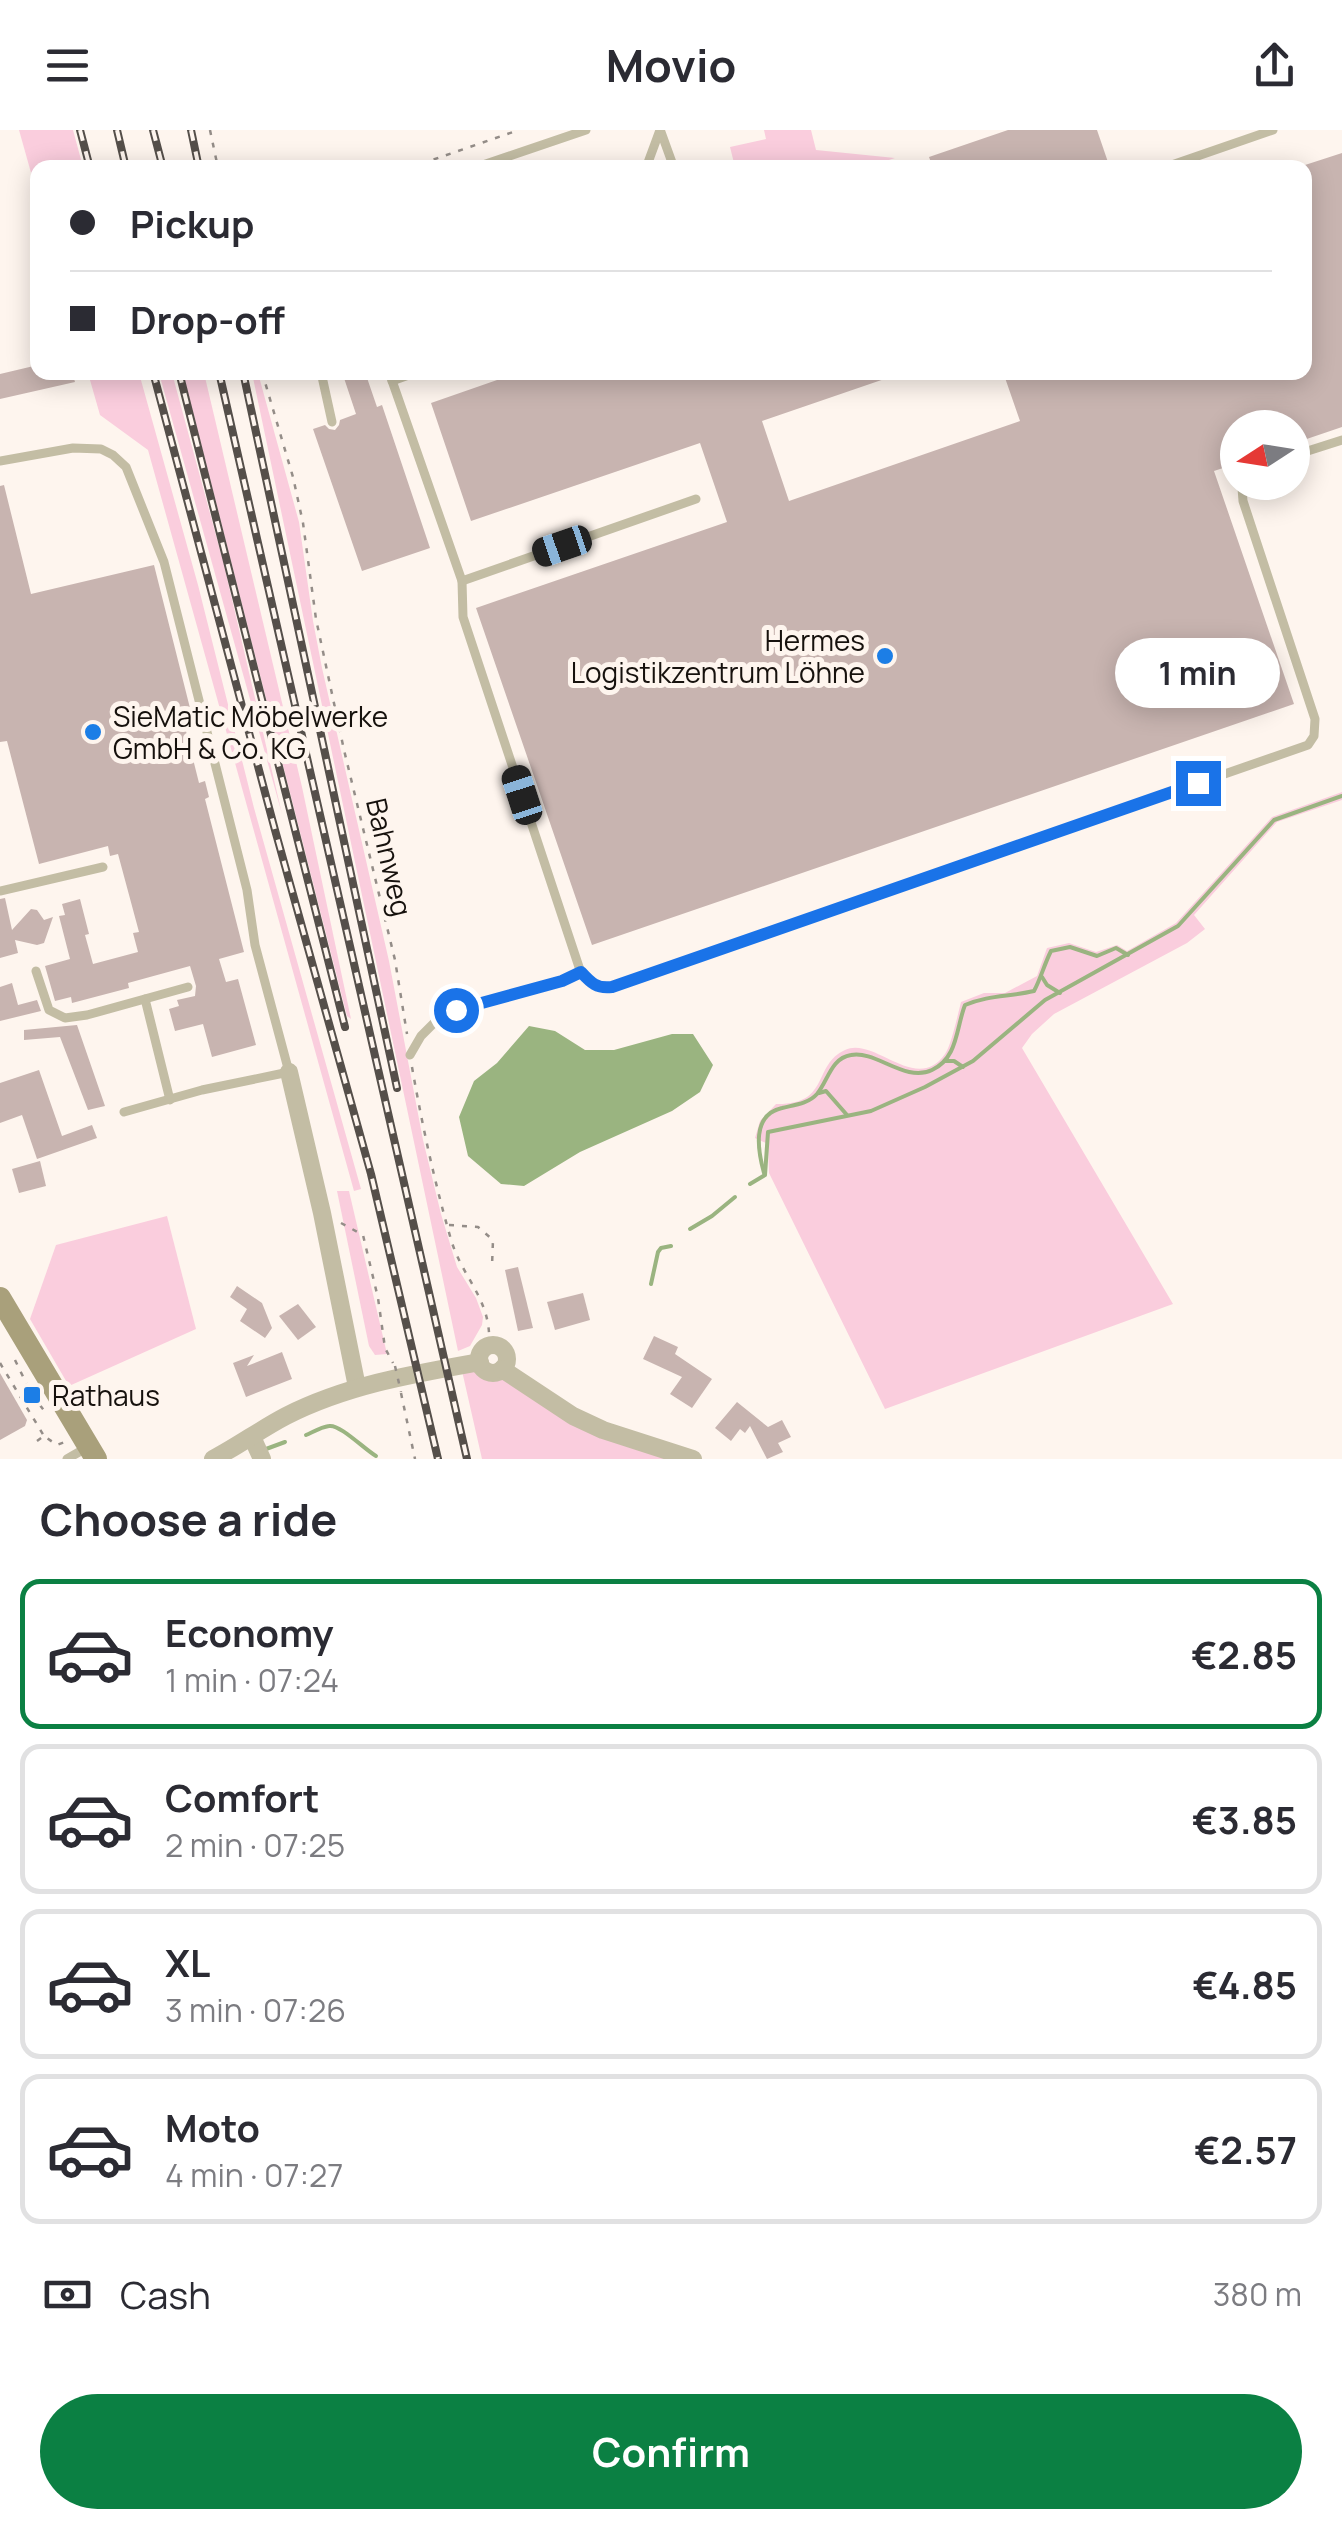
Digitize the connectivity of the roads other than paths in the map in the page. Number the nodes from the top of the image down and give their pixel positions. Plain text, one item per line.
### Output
1 (586, 130) edge
2 (1273, 130) edge
3 (660, 131) edge
4 (498, 160) edge
5 (649, 160) edge
6 (671, 160) edge
7 (1186, 160) edge
8 (323, 380) edge
9 (392, 380) edge
10 (332, 422) dead end
11 (1342, 440) edge
12 (1310, 450) edge
13 (0, 461) edge
14 (696, 500) dead end
15 (1243, 500) edge
16 (462, 580) junction
17 (103, 866) dead end
18 (0, 891) edge
19 (36, 970) dead end
20 (581, 972) junction
21 (188, 987) dead end
22 (145, 999) junction
23 (410, 1055) road end
24 (289, 1072) junction
25 (170, 1100) junction
26 (124, 1112) dead end
27 (0, 1298) edge
28 (357, 1388) junction
29 (252, 1437) junction
30 (83, 1449) edge
31 (67, 1459) edge
32 (212, 1459) edge
33 (262, 1459) edge
34 (694, 1459) edge

1 - 4 lane
2 - 7 lane
3 - 5 lane
3 - 6 lane
8 - 10 lane
9 - 16 lane
11 - 12 lane
13 - 24 lane
14 - 16 lane
15 - 20 lane
16 - 20 lane
17 - 18 lane
19 - 22 lane
20 - 23 lane
21 - 22 lane
22 - 25 lane
24 - 25 lane
24 - 28 street
25 - 26 lane
27 - 30 main road
28 - 29 street
28 - 34 street
29 - 32 street
29 - 33 street
30 - 31 lane

